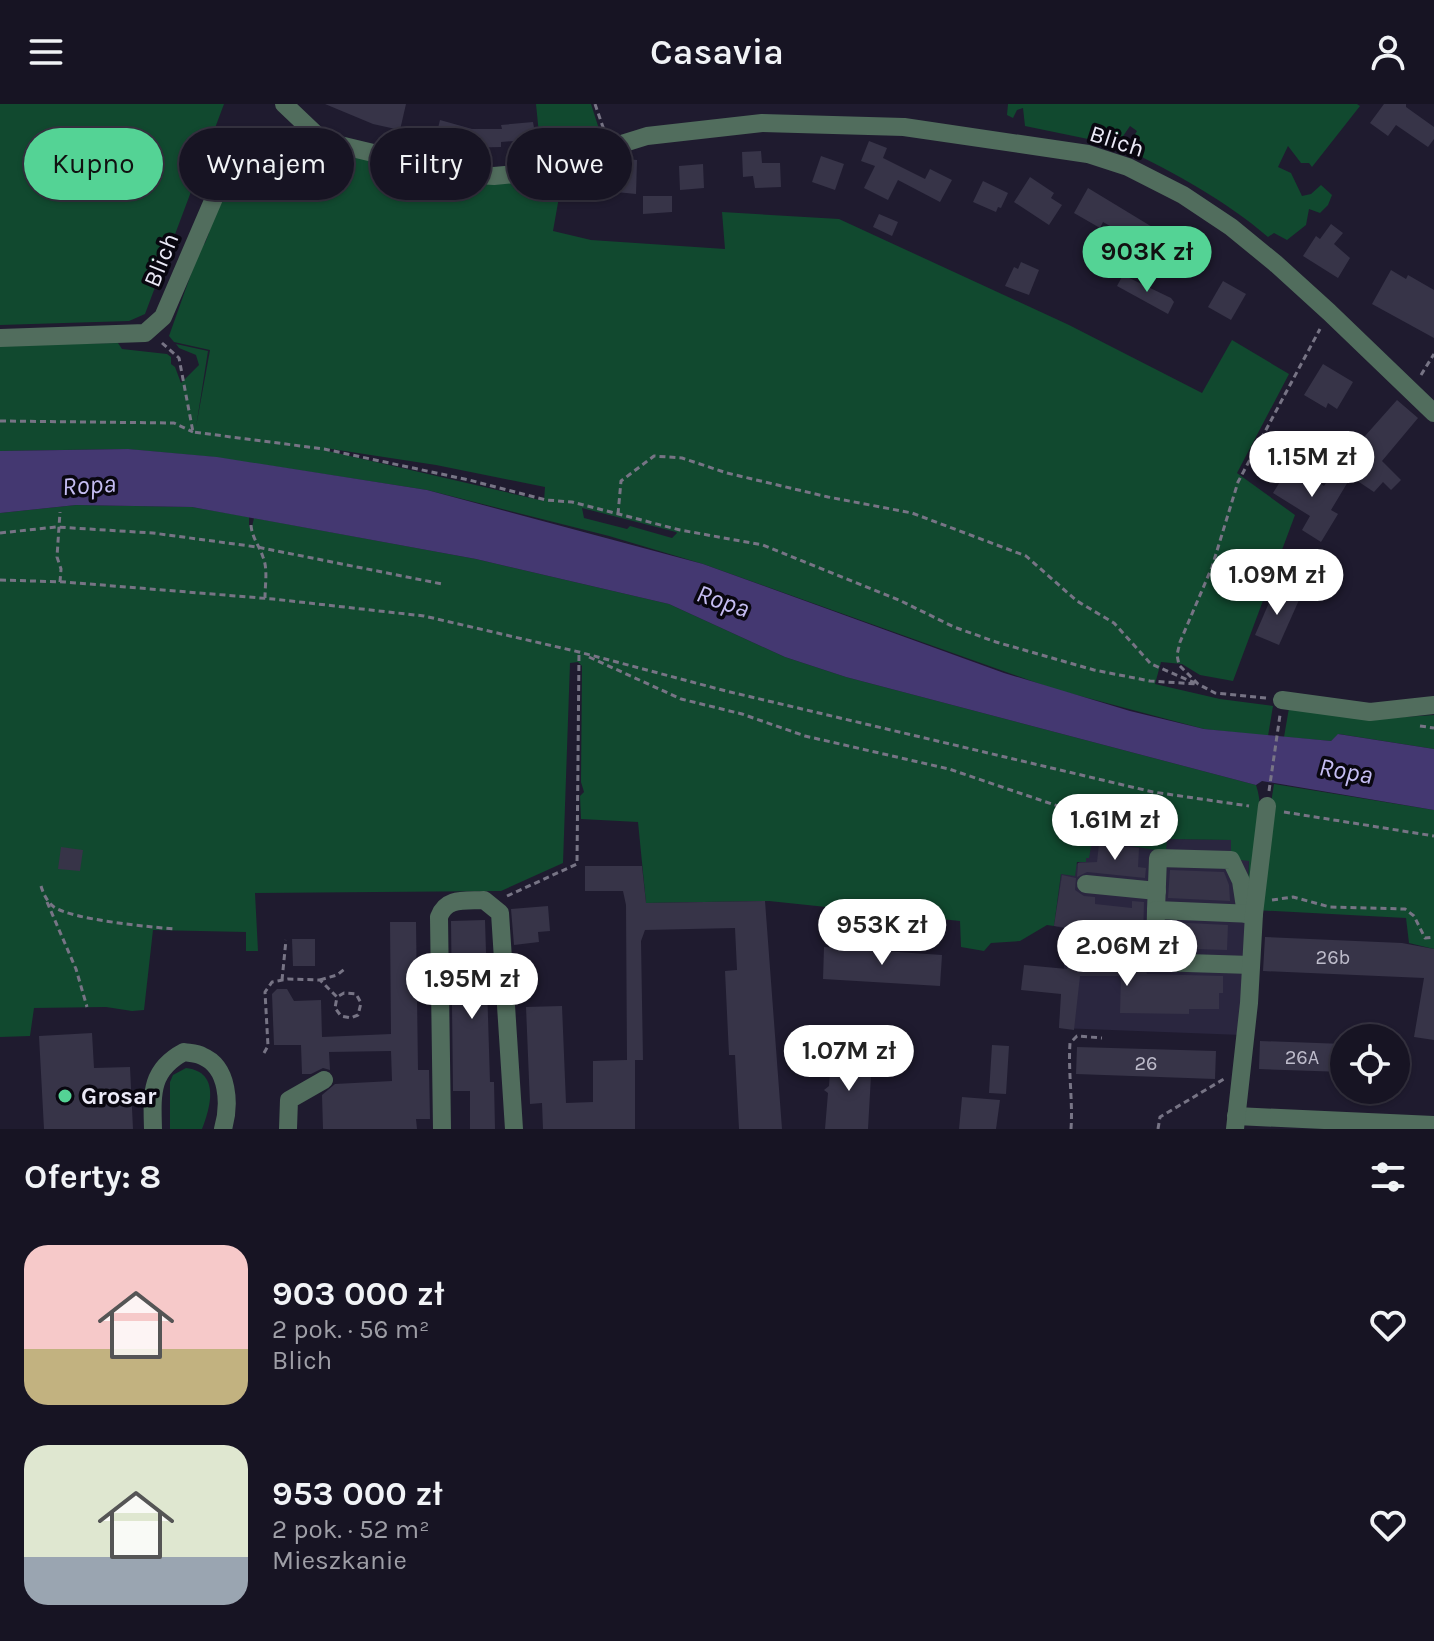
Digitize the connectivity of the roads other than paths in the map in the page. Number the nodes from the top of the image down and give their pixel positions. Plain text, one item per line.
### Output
1 (284, 104) edge
2 (309, 128) edge
3 (354, 148) edge
4 (213, 200) edge
5 (0, 338) edge
6 (1434, 413) edge
7 (1282, 702) road end
8 (1434, 705) edge
9 (1267, 808) road end
10 (1086, 884) dead end
11 (1157, 891) junction
12 (1156, 910) junction
13 (1251, 911) junction
14 (1251, 965) junction
15 (324, 1080) dead end
16 (1235, 1123) edge
17 (1434, 1125) edge
18 (153, 1129) edge
19 (223, 1129) edge
20 (288, 1129) edge
21 (442, 1129) edge
22 (514, 1129) edge

1 - 2 street
3 - 6 street, Blich
4 - 5 street, Blich
7 - 8 street
9 - 13 street
10 - 11 street
11 - 12 street
11 - 13 street
12 - 13 street
12 - 14 street
13 - 14 street
14 - 16 street
15 - 20 street
16 - 17 street
18 - 19 street
21 - 22 street

